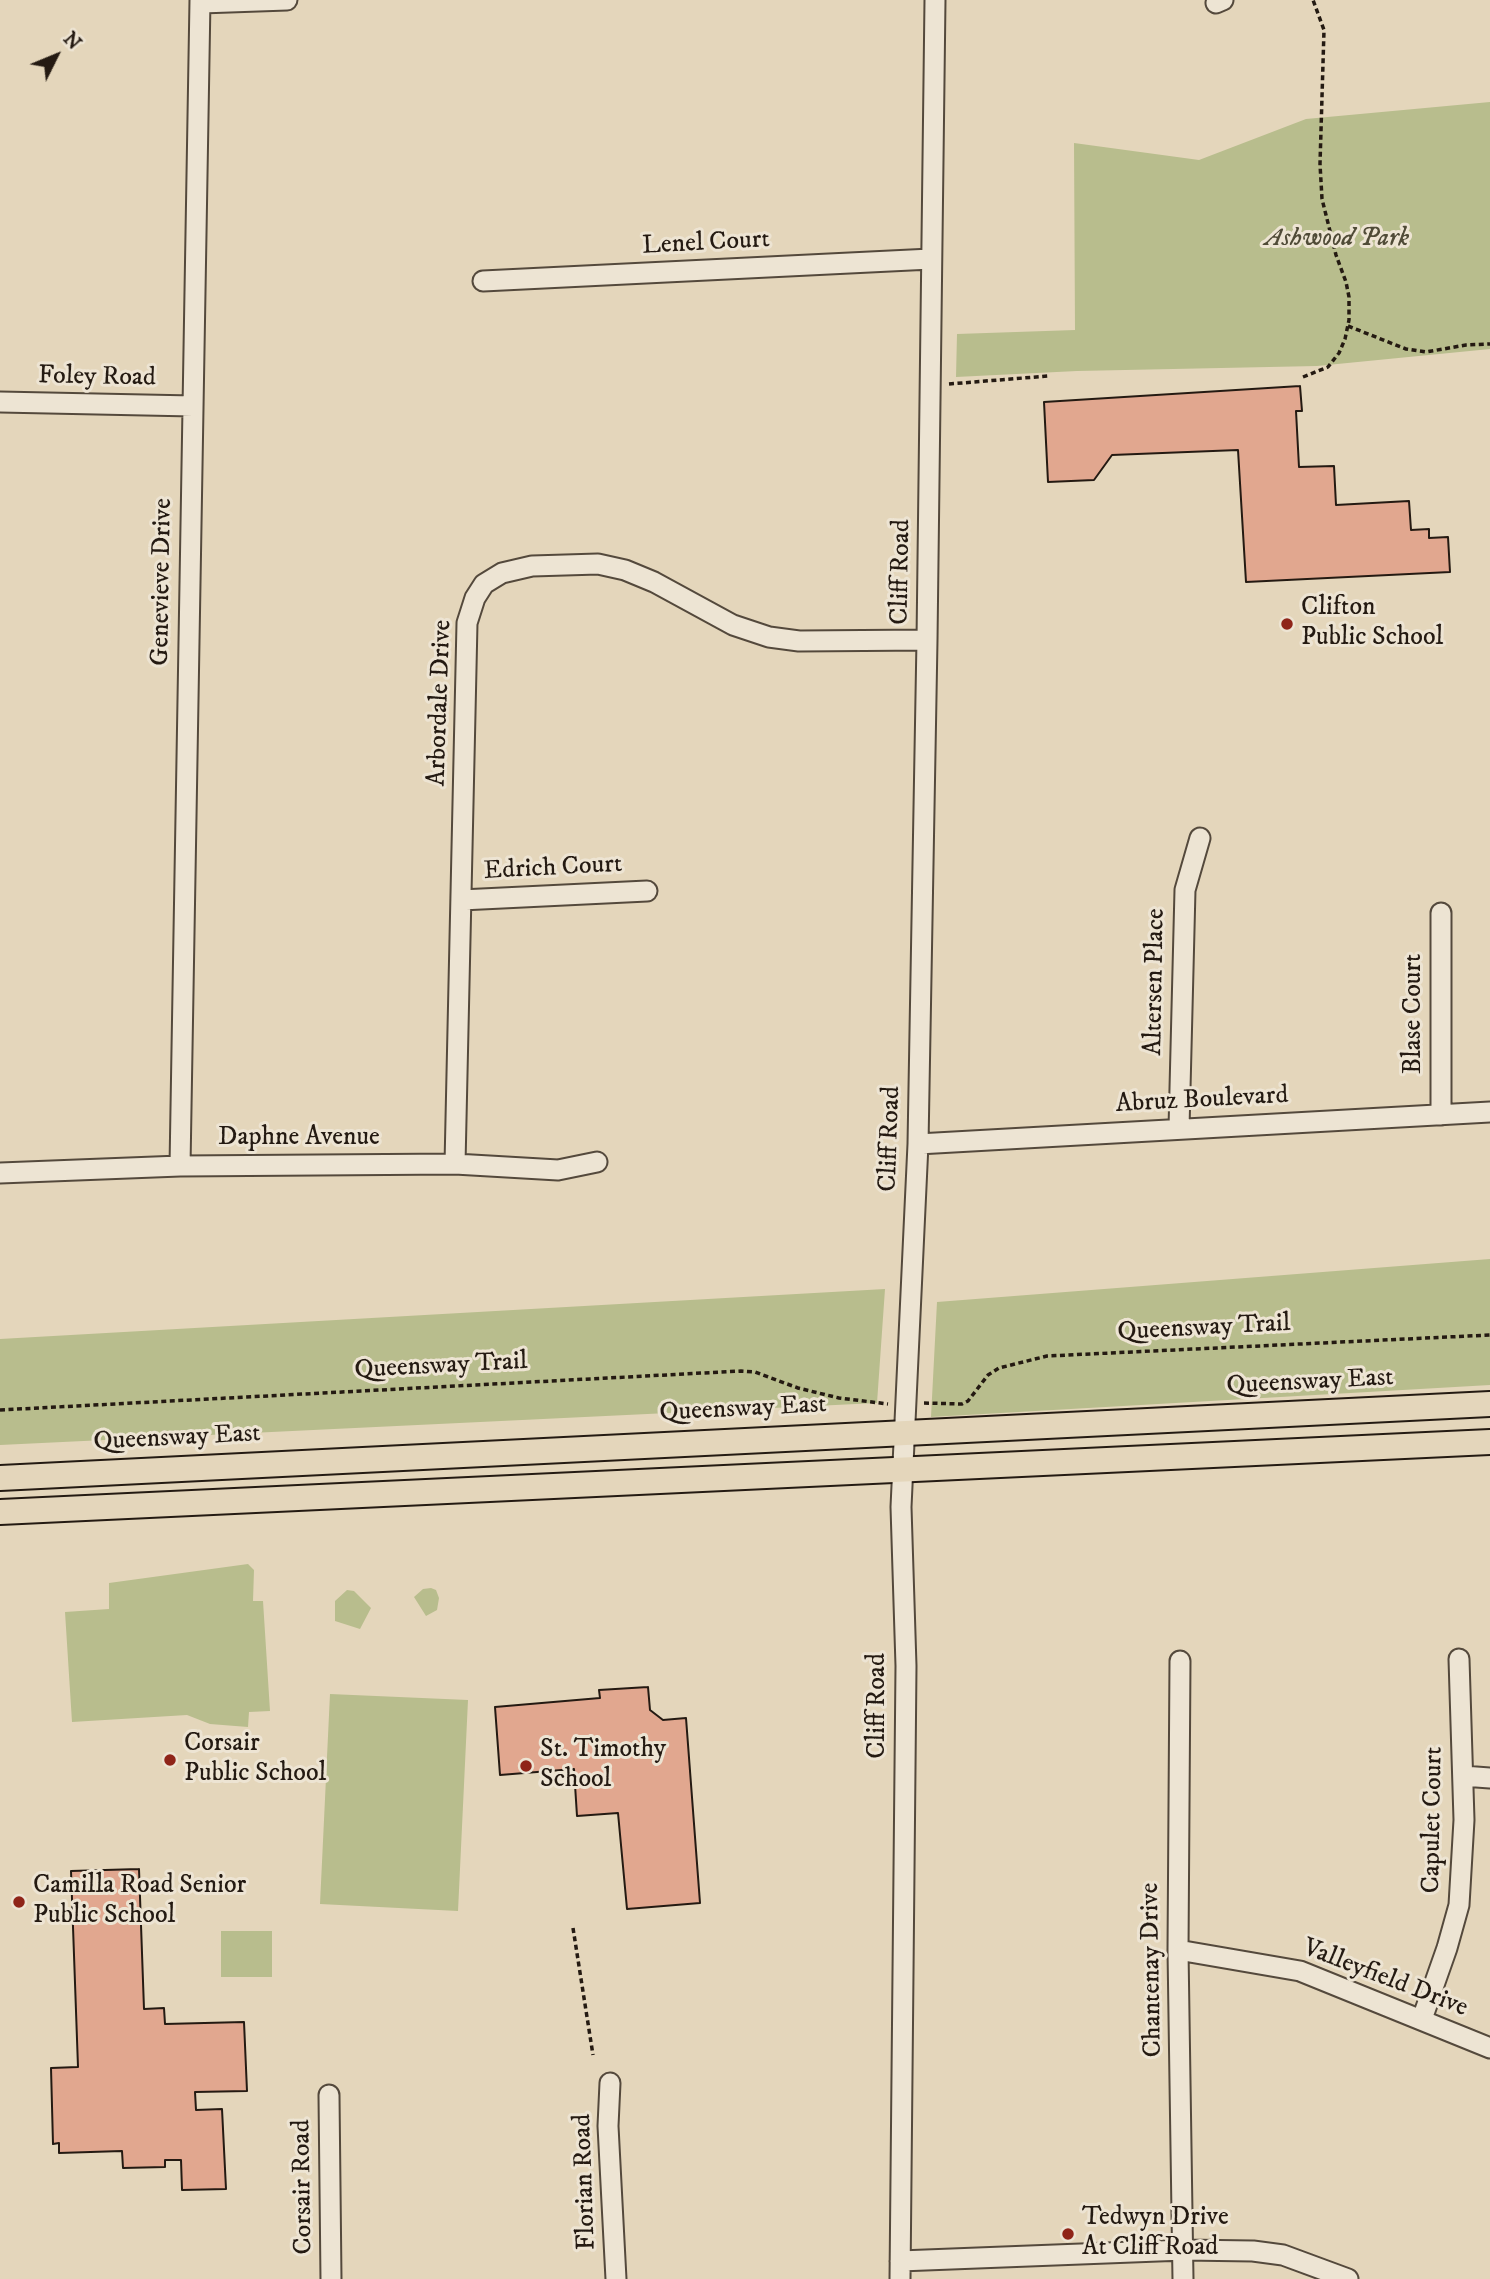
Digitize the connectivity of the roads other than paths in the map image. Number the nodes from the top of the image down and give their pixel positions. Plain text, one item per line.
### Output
1 (287, 0) edge
2 (935, 0) edge
3 (201, 2) edge
4 (931, 259) junction
5 (482, 281) dead end
6 (0, 402) edge
7 (192, 406) junction
8 (927, 640) junction
9 (1200, 838) dead end
10 (648, 891) dead end
11 (461, 900) junction
12 (1441, 913) dead end
13 (1490, 1112) edge
14 (1441, 1115) junction
15 (1179, 1128) junction
16 (918, 1144) junction
17 (597, 1162) dead end
18 (455, 1164) junction
19 (180, 1166) junction
20 (0, 1173) edge
21 (1490, 1404) edge
22 (903, 1432) junction
23 (1490, 1442) edge
24 (902, 1470) junction
25 (0, 1478) edge
26 (0, 1512) edge
27 (1459, 1659) dead end
28 (1180, 1661) dead end
29 (1463, 1776) junction
30 (1490, 1778) edge
31 (1178, 1950) junction
32 (1422, 2019) junction
33 (1490, 2048) edge
34 (610, 2083) dead end
35 (329, 2095) dead end
36 (1184, 2250) junction
37 (900, 2270) edge
38 (331, 2279) edge
39 (616, 2279) edge
40 (1183, 2279) edge
41 (1348, 2279) edge

1 - 3 street
2 - 4 street, Cliff Road
3 - 7 street, Genevieve Drive
4 - 5 street, Lenel Court
4 - 8 street, Cliff Road
6 - 7 street, Foley Road
7 - 19 street, Genevieve Drive
8 - 11 street, Arbordale Drive
8 - 16 street, Cliff Road
9 - 15 street, Altersen Place
10 - 11 street, Edrich Court
11 - 18 street, Arbordale Drive
12 - 14 street, Blase Court
13 - 14 street, Abruz Boulevard
14 - 15 street, Abruz Boulevard
15 - 16 street, Abruz Boulevard
16 - 22 street, Cliff Road
17 - 18 street, Daphne Avenue
18 - 19 street, Daphne Avenue
19 - 20 street, Daphne Avenue
21 - 22 main road, Queensway East
22 - 24 street, Cliff Road
22 - 25 main road, Queensway East
23 - 24 main road
24 - 26 main road
24 - 37 street, Cliff Road
27 - 29 street, Capulet Court
28 - 31 street, Chantenay Drive
29 - 30 street
29 - 32 street, Capulet Court
31 - 32 street, Valleyfield Drive
31 - 36 street, Chantenay Drive
32 - 33 street, Valleyfield Drive
34 - 39 street, Florian Road
35 - 38 street, Corsair Road
36 - 37 street
36 - 40 street, Chantenay Drive
36 - 41 street

